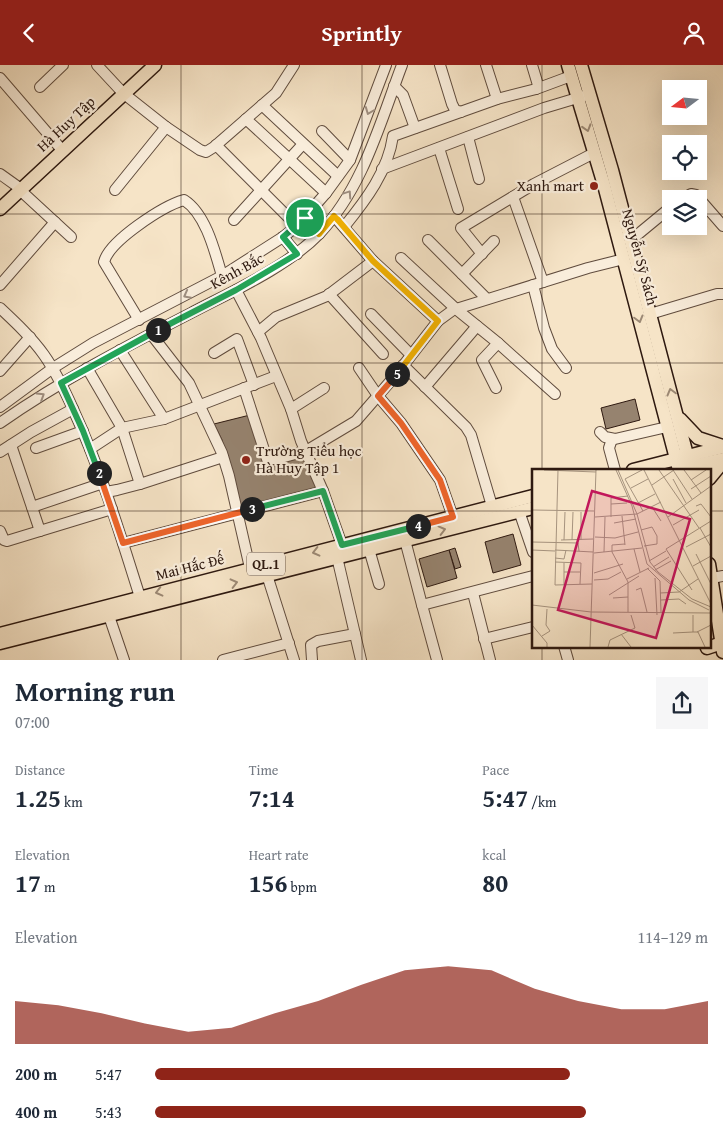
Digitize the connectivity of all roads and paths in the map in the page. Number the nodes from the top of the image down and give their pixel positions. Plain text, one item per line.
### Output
1 (63, 65) edge
2 (97, 65) edge
3 (155, 65) edge
4 (294, 65) edge
5 (386, 65) edge
6 (402, 65) edge
7 (440, 65) edge
8 (486, 65) edge
9 (532, 65) edge
10 (581, 65) edge
11 (569, 71) edge
12 (0, 79) edge
13 (40, 87) dead end
14 (394, 87) junction
15 (536, 89) junction
16 (123, 93) junction
17 (584, 96) junction
18 (498, 99) junction
19 (262, 105) junction
20 (461, 112) junction
21 (246, 119) junction
22 (166, 127) junction
23 (415, 128) junction
24 (322, 131) dead end
25 (468, 137) junction
26 (303, 144) junction
27 (216, 145) junction
28 (439, 148) junction
29 (62, 150) junction
30 (594, 153) junction
31 (290, 159) junction
32 (350, 160) junction
33 (382, 169) junction
34 (0, 174) edge
35 (338, 176) junction
36 (480, 179) dead end
37 (610, 184) junction
38 (21, 189) junction
39 (115, 189) dead end
40 (262, 191) junction
41 (326, 193) junction
42 (514, 197) junction
43 (707, 208) edge
44 (0, 209) edge
45 (458, 209) dead end
46 (662, 214) edge
47 (334, 216) junction
48 (234, 220) dead end
49 (55, 222) junction
50 (301, 222) junction
51 (723, 226) edge
52 (344, 227) junction
53 (319, 234) junction
54 (71, 237) dead end
55 (283, 237) junction
56 (428, 239) dead end
57 (631, 240) junction
58 (494, 241) dead end
59 (297, 254) junction
60 (482, 254) junction
61 (401, 258) dead end
62 (624, 259) junction
63 (373, 261) junction
64 (462, 274) junction
65 (222, 276) junction
66 (538, 284) junction
67 (0, 285) edge
68 (638, 289) junction
69 (236, 290) junction
70 (329, 294) junction
71 (723, 294) edge
72 (487, 299) junction
73 (0, 308) edge
74 (456, 309) junction
75 (650, 313) junction
76 (371, 315) dead end
77 (139, 320) junction
78 (438, 321) junction
79 (477, 326) junction
80 (258, 332) junction
81 (151, 334) junction
82 (30, 337) junction
83 (498, 343) junction
84 (120, 350) junction
85 (214, 353) dead end
86 (383, 354) dead end
87 (411, 355) junction
88 (656, 359) junction
89 (403, 365) junction
90 (53, 368) junction
91 (87, 368) junction
92 (566, 368) dead end
93 (359, 369) dead end
94 (0, 371) edge
95 (276, 376) junction
96 (61, 383) junction
97 (249, 386) junction
98 (425, 387) junction
99 (324, 388) dead end
100 (496, 388) dead end
101 (554, 393) dead end
102 (378, 396) junction
103 (200, 405) junction
104 (0, 407) edge
105 (73, 409) junction
106 (291, 409) junction
107 (678, 417) junction
108 (164, 419) junction
109 (0, 423) edge
110 (667, 427) junction
111 (122, 428) junction
112 (83, 431) junction
113 (600, 432) dead end
114 (612, 439) junction
115 (11, 445) junction
116 (36, 447) dead end
117 (723, 447) edge
118 (90, 449) junction
119 (306, 451) junction
120 (0, 452) edge
121 (223, 457) junction
122 (723, 460) edge
123 (683, 466) edge
124 (615, 469) edge
125 (646, 469) edge
126 (710, 478) edge
127 (140, 483) junction
128 (105, 487) junction
129 (323, 491) junction
130 (532, 496) edge
131 (492, 506) junction
132 (32, 507) junction
133 (532, 508) edge
134 (112, 509) junction
135 (519, 511) junction
136 (236, 512) junction
137 (453, 517) junction
138 (0, 531) edge
139 (40, 531) junction
140 (405, 540) junction
141 (123, 543) junction
142 (532, 548) edge
143 (369, 549) junction
144 (339, 551) junction
145 (710, 566) edge
146 (250, 569) junction
147 (267, 575) junction
148 (532, 576) edge
149 (715, 578) edge
150 (211, 584) junction
151 (379, 584) dead end
152 (472, 593) junction
153 (140, 597) junction
154 (422, 605) junction
155 (109, 616) junction
156 (532, 627) edge
157 (0, 634) edge
158 (355, 634) junction
159 (15, 635) junction
160 (484, 639) junction
161 (0, 643) edge
162 (289, 643) junction
163 (564, 647) edge
164 (722, 648) edge
165 (708, 651) edge
166 (124, 660) edge
167 (224, 660) edge
168 (294, 660) edge
169 (312, 660) edge
170 (361, 660) edge
171 (437, 660) edge
172 (490, 660) edge
173 (568, 660) edge

1 - 13 street
2 - 16 street
3 - 16 main road, Hà Huy Tập
4 - 19 street
5 -> 32 street, Kênh Bắc
6 - 14 street, Kênh Bắc
7 - 20 street
8 - 18 street
9 - 15 street
10 - 17 main road, Nguyễn Sỹ Sách
11 - 15 street
11 - 17 main road, Nguyễn Sỹ Sách
12 - 29 street
14 - 23 street
47 -> 14 street, Kênh Bắc
15 - 18 street
16 - 22 street
16 - 29 main road, Hà Huy Tập
17 - 25 street
17 -> 30 main road, Nguyễn Sỹ Sách
17 - 37 main road, Nguyễn Sỹ Sách
18 - 20 street
19 - 21 street
19 - 26 street
20 - 23 street
21 - 27 street
21 - 31 street
22 - 27 street
22 - 39 street
23 - 33 street
24 - 32 street
25 - 28 street
25 - 36 street
26 - 31 street
26 - 35 street
27 - 40 street
28 - 33 street
28 - 45 street
29 - 38 main road, Hà Huy Tập
30 - 37 main road, Nguyễn Sỹ Sách
30 - 42 street
31 - 40 street
31 - 41 street
32 - 35 street, Kênh Bắc
33 - 52 street
34 - 38 street
35 - 41 street, Kênh Bắc
37 - 57 main road, Nguyễn Sỹ Sách
37 - 62 main road, Nguyễn Sỹ Sách
38 - 44 main road, Hà Huy Tập
38 - 49 street
40 - 48 street
40 - 50 street
41 - 50 street, Kênh Bắc
42 - 60 street
42 - 66 street
43 - 51 street
46 - 57 street
47 - 52 street
47 - 53 street, Kênh Bắc
49 - 54 street
49 - 67 street
50 - 53 street
50 - 55 street, Kênh Bắc
52 - 63 street
53 - 59 street, Kênh Bắc
55 - 59 street
55 - 65 street, Kênh Bắc
56 - 64 street
57 - 68 main road, Nguyễn Sỹ Sách
58 - 60 street
59 - 69 street, Kênh Bắc
60 - 64 street
61 - 74 street
62 - 66 street
62 - 68 main road, Nguyễn Sỹ Sách
63 - 70 street
63 - 78 street
64 - 72 street
65 -> 77 street, Kênh Bắc
65 - 77 street
66 - 72 street
66 - 92 street
68 - 75 main road, Nguyễn Sỹ Sách
68 -> 88 main road, Nguyễn Sỹ Sách
69 - 80 street
69 - 81 street, Kênh Bắc
70 - 80 street
70 - 86 street
71 - 75 street
72 - 74 street
73 - 82 street
74 - 78 street
74 - 79 street
75 - 88 main road, Nguyễn Sỹ Sách
76 - 87 street
77 - 90 street, Kênh Bắc
78 - 87 street
79 - 83 street
79 - 98 street
80 - 95 street
81 - 84 street, Kênh Bắc
81 - 103 street
82 - 90 street
82 - 94 street
83 - 100 street
83 - 101 street
84 - 91 street, Kênh Bắc
84 - 108 street
85 - 97 street
87 - 89 street
107 -> 88 main road, Nguyễn Sỹ Sách
88 - 110 main road, Nguyễn Sỹ Sách
89 - 98 street
89 - 102 street
90 - 96 street
90 - 104 street, Kênh Bắc
91 - 96 street, Kênh Bắc
91 - 111 street
93 - 102 street
95 - 97 street
95 - 106 street
96 - 105 street
109 -> 96 street, Kênh Bắc
97 - 103 street
97 - 119 street
98 - 131 street
99 - 106 street
102 - 119 street
102 - 137 street
103 - 108 street
103 - 121 street
105 - 112 street
105 - 115 street
106 - 119 street
107 - 117 main road
107 - 123 main road, Nguyễn Sỹ Sách
108 - 111 street
110 - 114 street
110 - 123 main road, Nguyễn Sỹ Sách
111 - 118 street
111 - 127 street
112 - 116 street
112 - 118 street
113 - 114 street
114 - 124 street
115 - 120 street
115 - 132 street
117 - 123 main road
118 - 128 street
119 - 129 street
121 - 127 street
121 - 136 street
122 - 123 main road
122 - 126 main road
123 - 125 main road
127 - 128 street
128 - 132 street
128 - 134 street
129 - 136 street
129 - 144 street
130 - 131 main road, Mai Hắc Đế / QL.1
131 - 137 main road, Mai Hắc Đế / QL.1
132 - 139 street
133 - 135 main road, Mai Hắc Đế / QL.1
134 - 139 street
134 - 141 street
140 -> 135 main road, Mai Hắc Đế / QL.1
135 - 142 street
136 - 141 street
136 - 146 street
137 - 144 main road, Mai Hắc Đế / QL.1
138 - 139 street
140 - 143 main road, Mai Hắc Đế / QL.1
140 - 154 street
141 - 153 street
143 - 144 main road, Mai Hắc Đế / QL.1
143 - 151 street
144 -> 146 main road, Mai Hắc Đế / QL.1
144 - 147 main road, Mai Hắc Đế / QL.1
144 - 158 street
145 - 149 main road
146 - 150 main road, Mai Hắc Đế / QL.1
150 -> 147 main road, Mai Hắc Đế / QL.1
147 - 162 street
148 - 152 street
149 - 164 main road
150 -> 153 main road, Mai Hắc Đế / QL.1
150 - 155 main road, Mai Hắc Đế / QL.1
152 - 154 street
152 - 160 street
153 - 159 main road, Mai Hắc Đế / QL.1
154 - 171 street
155 - 159 main road, Mai Hắc Đế / QL.1
155 - 166 street
156 - 160 street
157 - 159 main road, Mai Hắc Đế / QL.1
158 - 169 street
158 - 170 street
159 - 161 main road, Mai Hắc Đế / QL.1
160 - 172 street
162 - 167 street
162 - 168 street
163 - 173 street
164 - 165 main road

